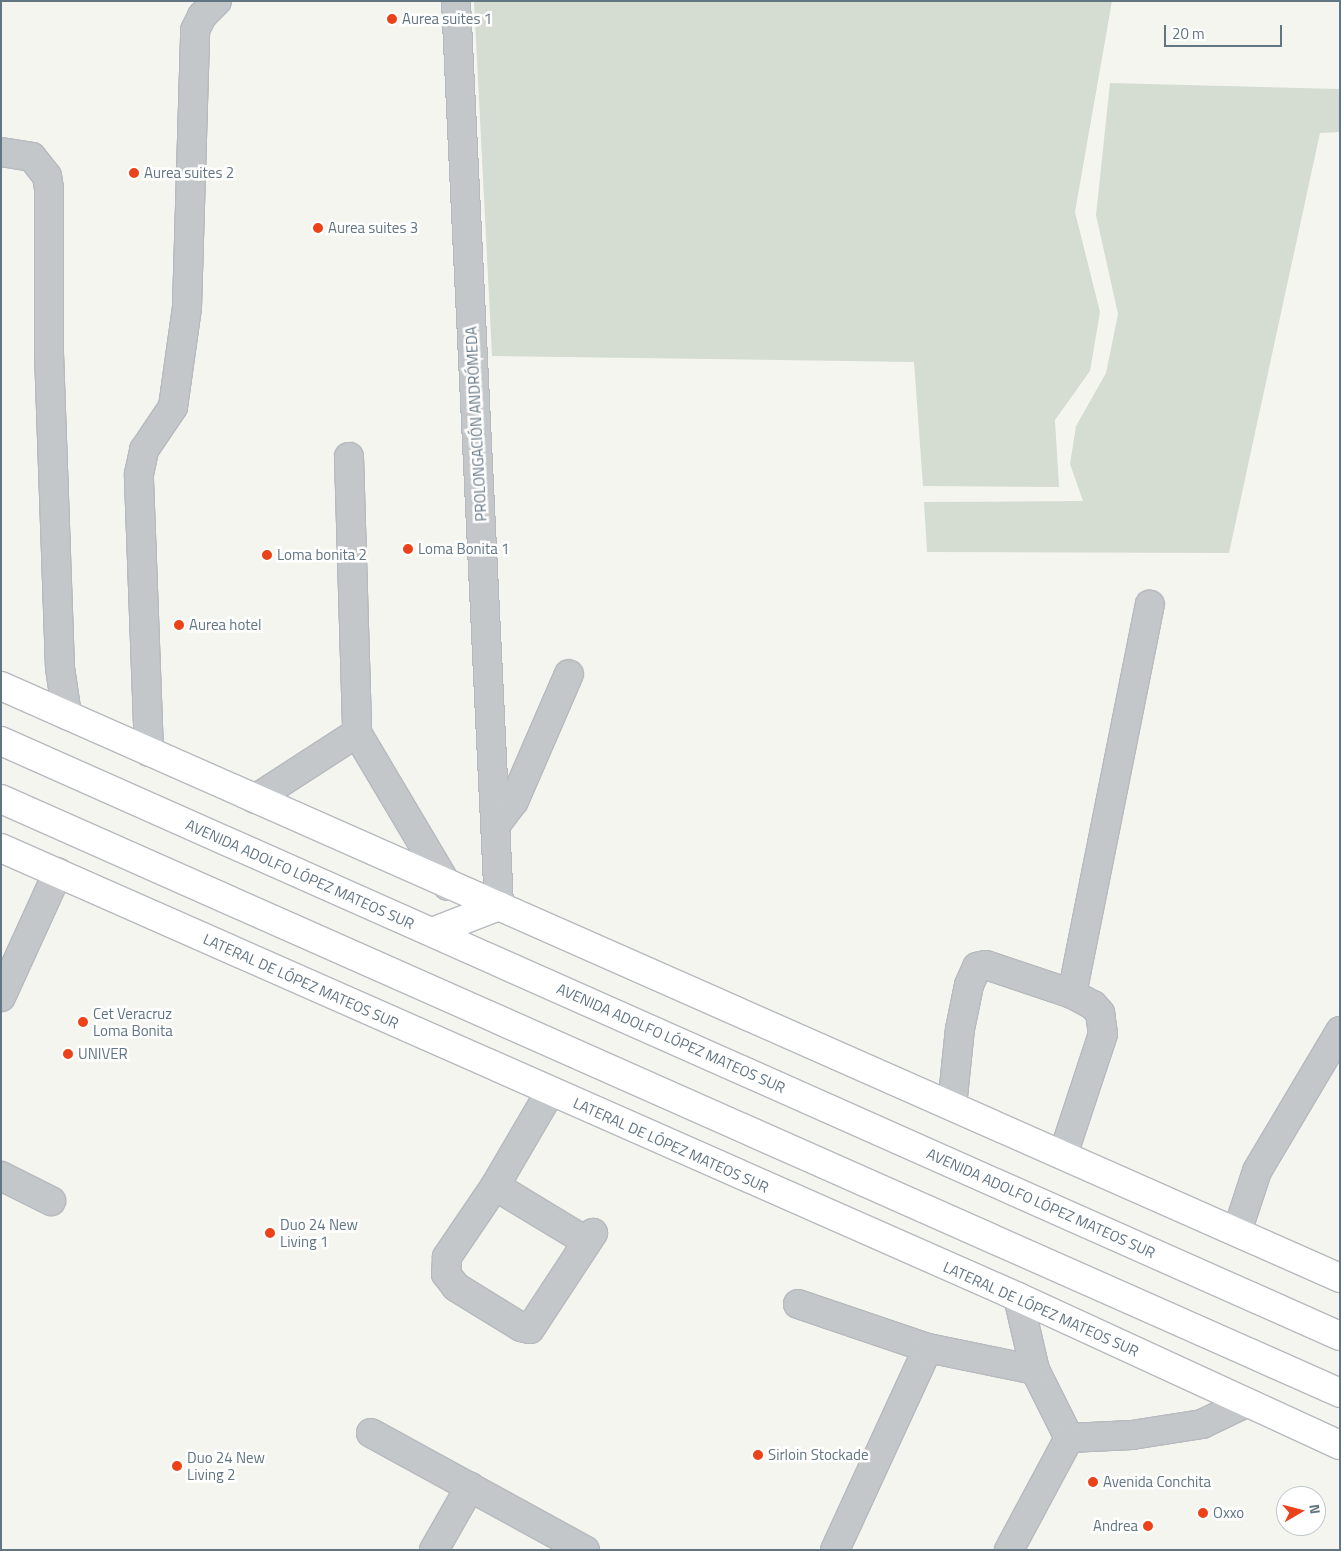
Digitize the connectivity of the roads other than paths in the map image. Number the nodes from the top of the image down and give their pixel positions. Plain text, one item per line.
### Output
1 (217, 1) edge
2 (456, 1) edge
3 (1, 152) edge
4 (349, 457) dead end
5 (1150, 605) dead end
6 (569, 674) dead end
7 (1, 686) edge
8 (67, 715) junction
9 (357, 733) junction
10 (1, 741) edge
11 (149, 752) junction
12 (1, 799) edge
13 (255, 799) junction
14 (495, 826) junction
15 (1, 848) edge
16 (58, 872) junction
17 (448, 886) junction
18 (499, 906) junction
19 (432, 932) junction
20 (1072, 994) junction
21 (1, 997) edge
22 (1340, 1031) edge
23 (550, 1092) junction
24 (952, 1106) junction
25 (1063, 1155) junction
26 (1, 1176) edge
27 (494, 1186) junction
28 (51, 1202) dead end
29 (1237, 1232) junction
30 (1340, 1278) edge
31 (1018, 1297) junction
32 (798, 1304) dead end
33 (1340, 1336) edge
34 (928, 1348) junction
35 (1035, 1370) junction
36 (1340, 1393) edge
37 (1246, 1403) junction
38 (371, 1432) dead end
39 (1069, 1438) junction
40 (1340, 1445) edge
41 (470, 1487) junction
42 (434, 1550) edge
43 (585, 1550) edge
44 (835, 1550) edge
45 (1009, 1550) edge

1 - 11 street
2 - 14 street, PROLONGACIÓN ANDRÓMEDA
3 - 8 street
4 - 9 street
5 - 20 street
6 - 14 street
7 - 8 main road
8 - 11 main road
9 - 13 street
9 - 17 street
10 - 19 main road, AVENIDA ADOLFO LÓPEZ MATEOS SUR
11 - 13 main road
12 - 36 main road
13 - 17 main road
14 - 18 street, PROLONGACIÓN ANDRÓMEDA
15 - 16 main road, LATERAL DE LÓPEZ MATEOS SUR
16 - 21 street
16 - 23 main road, LATERAL DE LÓPEZ MATEOS SUR
17 - 18 main road
18 - 19 main road
18 - 24 main road
19 - 33 main road, AVENIDA ADOLFO LÓPEZ MATEOS SUR
20 - 24 street
20 - 25 street
22 - 29 street
23 - 27 street
23 - 31 main road, LATERAL DE LÓPEZ MATEOS SUR
24 - 25 main road
25 - 29 main road
26 - 28 street
27 - 27 street
29 - 30 main road
31 - 35 street
31 - 37 main road, LATERAL DE LÓPEZ MATEOS SUR
32 - 34 street
34 - 35 street
34 - 44 street
35 - 39 street
37 - 39 street
37 - 40 main road, LATERAL DE LÓPEZ MATEOS SUR
38 - 41 street
39 - 45 street
41 - 42 street
41 - 43 street

